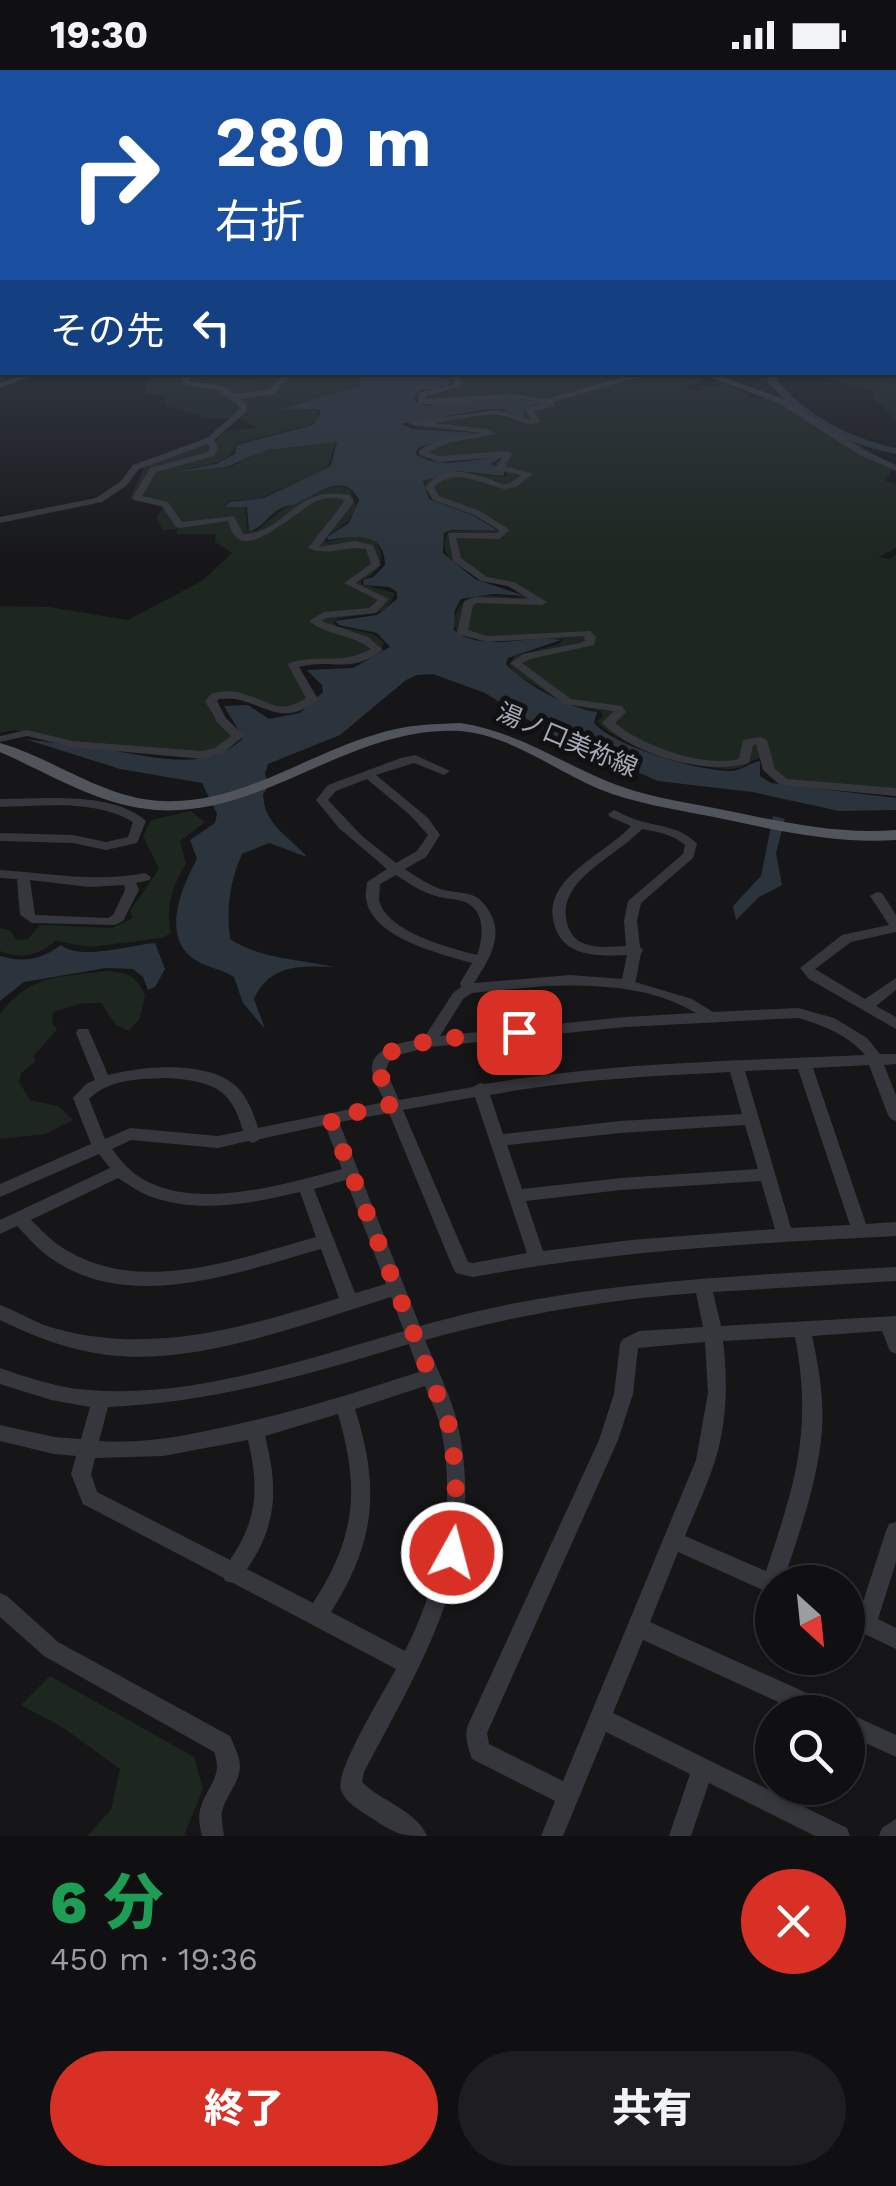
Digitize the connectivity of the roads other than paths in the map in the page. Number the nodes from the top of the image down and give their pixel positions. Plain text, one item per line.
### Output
1 (236, 399) edge
2 (421, 399) edge
3 (471, 399) edge
4 (533, 399) edge
5 (553, 399) edge
6 (777, 399) edge
7 (548, 401) junction
8 (210, 440) junction
9 (896, 468) edge
10 (0, 520) edge
11 (0, 743) edge
12 (444, 771) dead end
13 (368, 774) junction
14 (896, 792) edge
15 (0, 803) edge
16 (614, 814) dead end
17 (637, 827) junction
18 (896, 835) edge
19 (0, 837) edge
20 (395, 868) junction
21 (0, 874) edge
22 (23, 874) junction
23 (145, 877) dead end
24 (129, 881) junction
25 (877, 896) dead end
26 (896, 927) edge
27 (636, 950) junction
28 (482, 961) junction
29 (628, 983) junction
30 (896, 983) edge
31 (468, 990) junction
32 (866, 1006) junction
33 (710, 1018) junction
34 (896, 1024) edge
35 (83, 1033) dead end
36 (429, 1042) junction
37 (896, 1059) edge
38 (874, 1060) junction
39 (804, 1064) junction
40 (736, 1066) junction
41 (104, 1082) junction
42 (480, 1088) junction
43 (393, 1104) junction
44 (896, 1115) edge
45 (330, 1118) junction
46 (750, 1119) junction
47 (253, 1137) junction
48 (500, 1140) junction
49 (101, 1146) junction
50 (118, 1171) junction
51 (350, 1172) junction
52 (766, 1176) junction
53 (305, 1184) junction
54 (0, 1191) edge
55 (518, 1196) junction
56 (19, 1218) junction
57 (0, 1227) edge
58 (896, 1229) edge
59 (860, 1232) junction
60 (785, 1235) junction
61 (326, 1241) junction
62 (537, 1256) junction
63 (896, 1274) edge
64 (703, 1285) junction
65 (396, 1288) junction
66 (349, 1302) junction
67 (0, 1312) edge
68 (892, 1323) edge
69 (802, 1328) junction
70 (715, 1332) junction
71 (414, 1334) junction
72 (896, 1346) edge
73 (0, 1376) edge
74 (430, 1376) junction
75 (100, 1400) junction
76 (344, 1403) junction
77 (254, 1428) junction
78 (0, 1433) edge
79 (86, 1450) junction
80 (896, 1531) edge
81 (673, 1540) junction
82 (778, 1565) edge
83 (232, 1574) junction
84 (755, 1576) edge
85 (865, 1602) edge
86 (0, 1603) edge
87 (316, 1616) junction
88 (865, 1624) edge
89 (637, 1627) junction
90 (896, 1639) edge
91 (409, 1664) junction
92 (786, 1695) edge
93 (601, 1718) junction
94 (865, 1732) edge
95 (896, 1746) edge
96 (702, 1770) junction
97 (568, 1795) junction
98 (811, 1830) edge
99 (896, 1830) edge
100 (213, 1836) edge
101 (416, 1836) edge
102 (552, 1836) edge
103 (680, 1836) edge
104 (839, 1836) edge
105 (890, 1836) edge

1 - 8 street
2 - 3 street
4 - 7 street
5 - 7 street
6 - 9 street
7 - 14 street
8 - 10 street
8 - 11 street
11 - 18 main road, 湯ノ口美祢線
12 - 13 street
13 - 20 street
13 - 20 street
15 - 19 street
16 - 17 street
17 - 27 street
17 - 27 street
20 - 28 street
20 - 28 street
21 - 22 street
22 - 24 street
22 - 24 street
23 - 24 street
25 - 26 street
26 - 32 street
27 - 29 street
28 - 31 street
29 - 31 street
29 - 33 street
30 - 32 street
31 - 36 street
32 - 34 street
33 - 36 street
33 - 38 street
35 - 41 street
36 - 43 street
37 - 38 street
38 - 39 street
38 - 44 street
39 - 40 street
39 - 59 street
40 - 42 street
40 - 46 street
41 - 47 street
41 - 49 street
42 - 43 street
42 - 48 street
43 - 45 street
43 - 62 street
45 - 47 street
45 - 51 street
46 - 48 street
46 - 52 street
47 - 49 street
48 - 55 street
49 - 50 street
49 - 54 street
50 - 53 street
50 - 56 street
51 - 53 street
51 - 65 street
52 - 55 street
52 - 60 street
53 - 61 street
55 - 62 street
56 - 57 street
56 - 61 street
58 - 59 street
59 - 60 street
60 - 62 street
61 - 66 street
63 - 64 street
64 - 70 street
64 - 71 street
65 - 66 street
65 - 71 street
66 - 67 street
68 - 69 street
68 - 72 street
69 - 70 street
69 - 82 street
70 - 81 street
70 - 97 street
71 - 74 street
71 - 75 street
73 - 75 street
74 - 76 street
74 - 91 street
75 - 79 street
76 - 77 street
76 - 87 street
77 - 79 street
77 - 83 street
78 - 79 street
79 - 83 street
80 - 85 street
81 - 84 street
81 - 89 street
83 - 87 street
86 - 100 street
87 - 91 street
88 - 90 street
89 - 92 street
89 - 93 street
91 - 101 street
93 - 96 street
93 - 97 street
94 - 95 street
96 - 98 street
96 - 103 street
97 - 102 street
98 - 104 street
99 - 105 street

